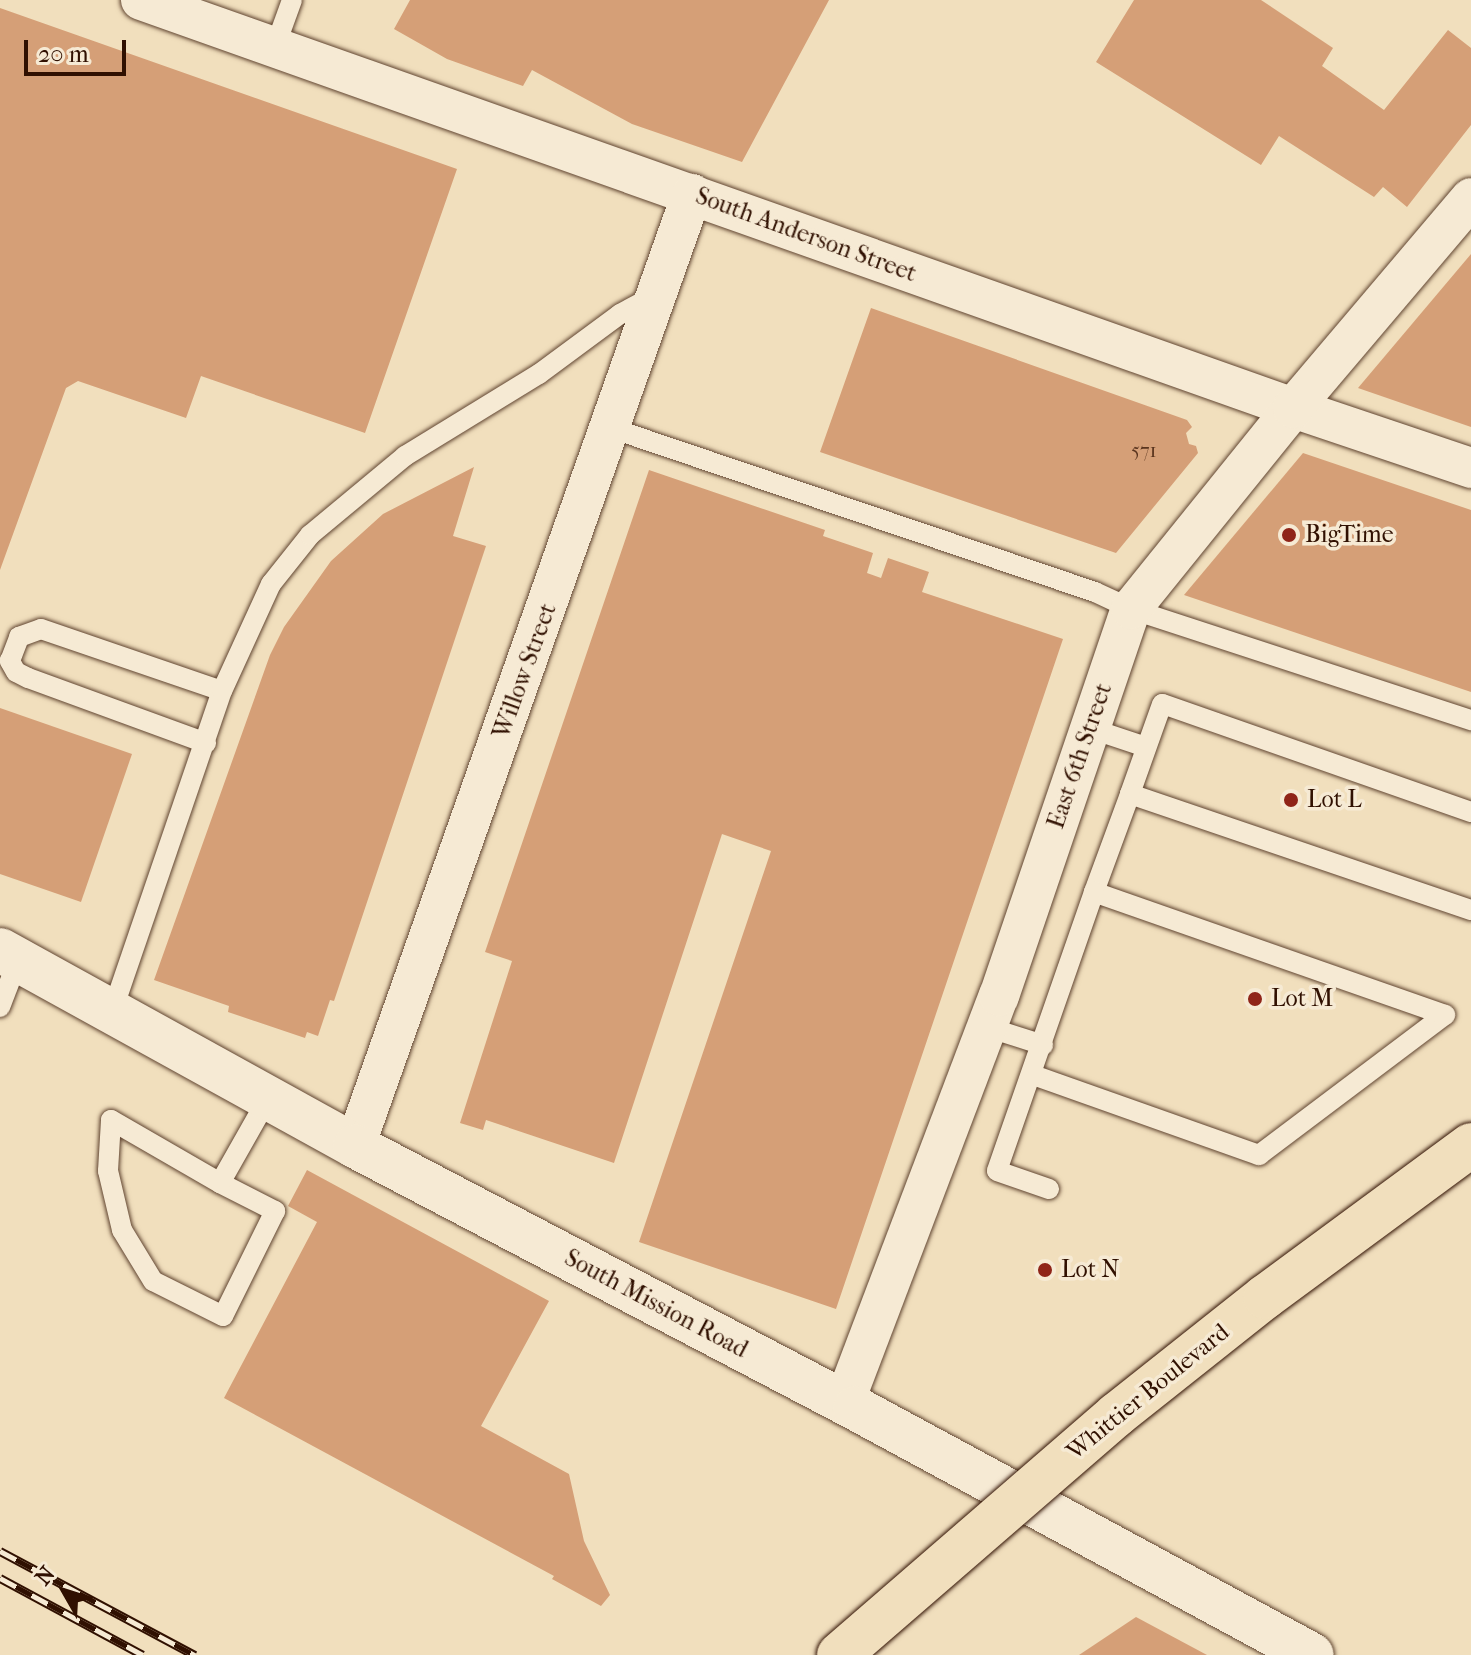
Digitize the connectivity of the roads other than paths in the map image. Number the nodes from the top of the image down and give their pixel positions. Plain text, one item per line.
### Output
1 (141, 0) edge
2 (292, 0) edge
3 (275, 47) junction
4 (692, 194) junction
5 (1471, 198) edge
6 (656, 295) junction
7 (1293, 408) junction
8 (611, 428) junction
9 (1471, 468) edge
10 (1131, 609) junction
11 (222, 691) junction
12 (1471, 720) edge
13 (1089, 728) junction
14 (206, 743) junction
15 (1146, 747) junction
16 (1130, 794) junction
17 (1471, 812) edge
18 (1094, 892) junction
19 (1471, 910) edge
20 (9, 955) edge
21 (0, 1007) edge
22 (112, 1012) junction
23 (987, 1027) junction
24 (1043, 1045) junction
25 (1033, 1075) junction
26 (268, 1098) junction
27 (1471, 1145) edge
28 (355, 1146) junction
29 (220, 1183) junction
30 (1049, 1189) dead end
31 (844, 1403) junction
32 (839, 1655) edge
33 (1312, 1655) edge

1 - 3 street, South Anderson Street
2 - 3 lane
3 - 4 street, South Anderson Street
4 - 6 street, Willow Street
4 - 7 street, South Anderson Street
5 - 7 street, East 6th Street
6 - 8 street, Willow Street
6 - 11 lane
7 - 9 street, South Anderson Street
7 - 10 street, East 6th Street
8 - 10 lane
8 - 28 street, Willow Street
10 - 12 lane
10 - 13 street, East 6th Street
11 - 14 lane
11 - 14 lane
13 - 15 lane
13 - 23 street, East 6th Street
14 - 22 lane
15 - 16 lane
15 - 17 lane
16 - 18 lane
16 - 19 lane
18 - 24 lane
18 - 25 lane
20 - 21 lane
20 - 22 street, South Mission Road
22 - 26 street, South Mission Road
23 - 24 lane
23 - 31 street, East 6th Street
24 - 25 lane
25 - 30 lane
26 - 28 street, South Mission Road
26 - 29 lane
27 - 32 main road, Whittier Boulevard, bridge
28 - 31 street, South Mission Road
29 - 29 lane
31 - 33 street, South Mission Road

